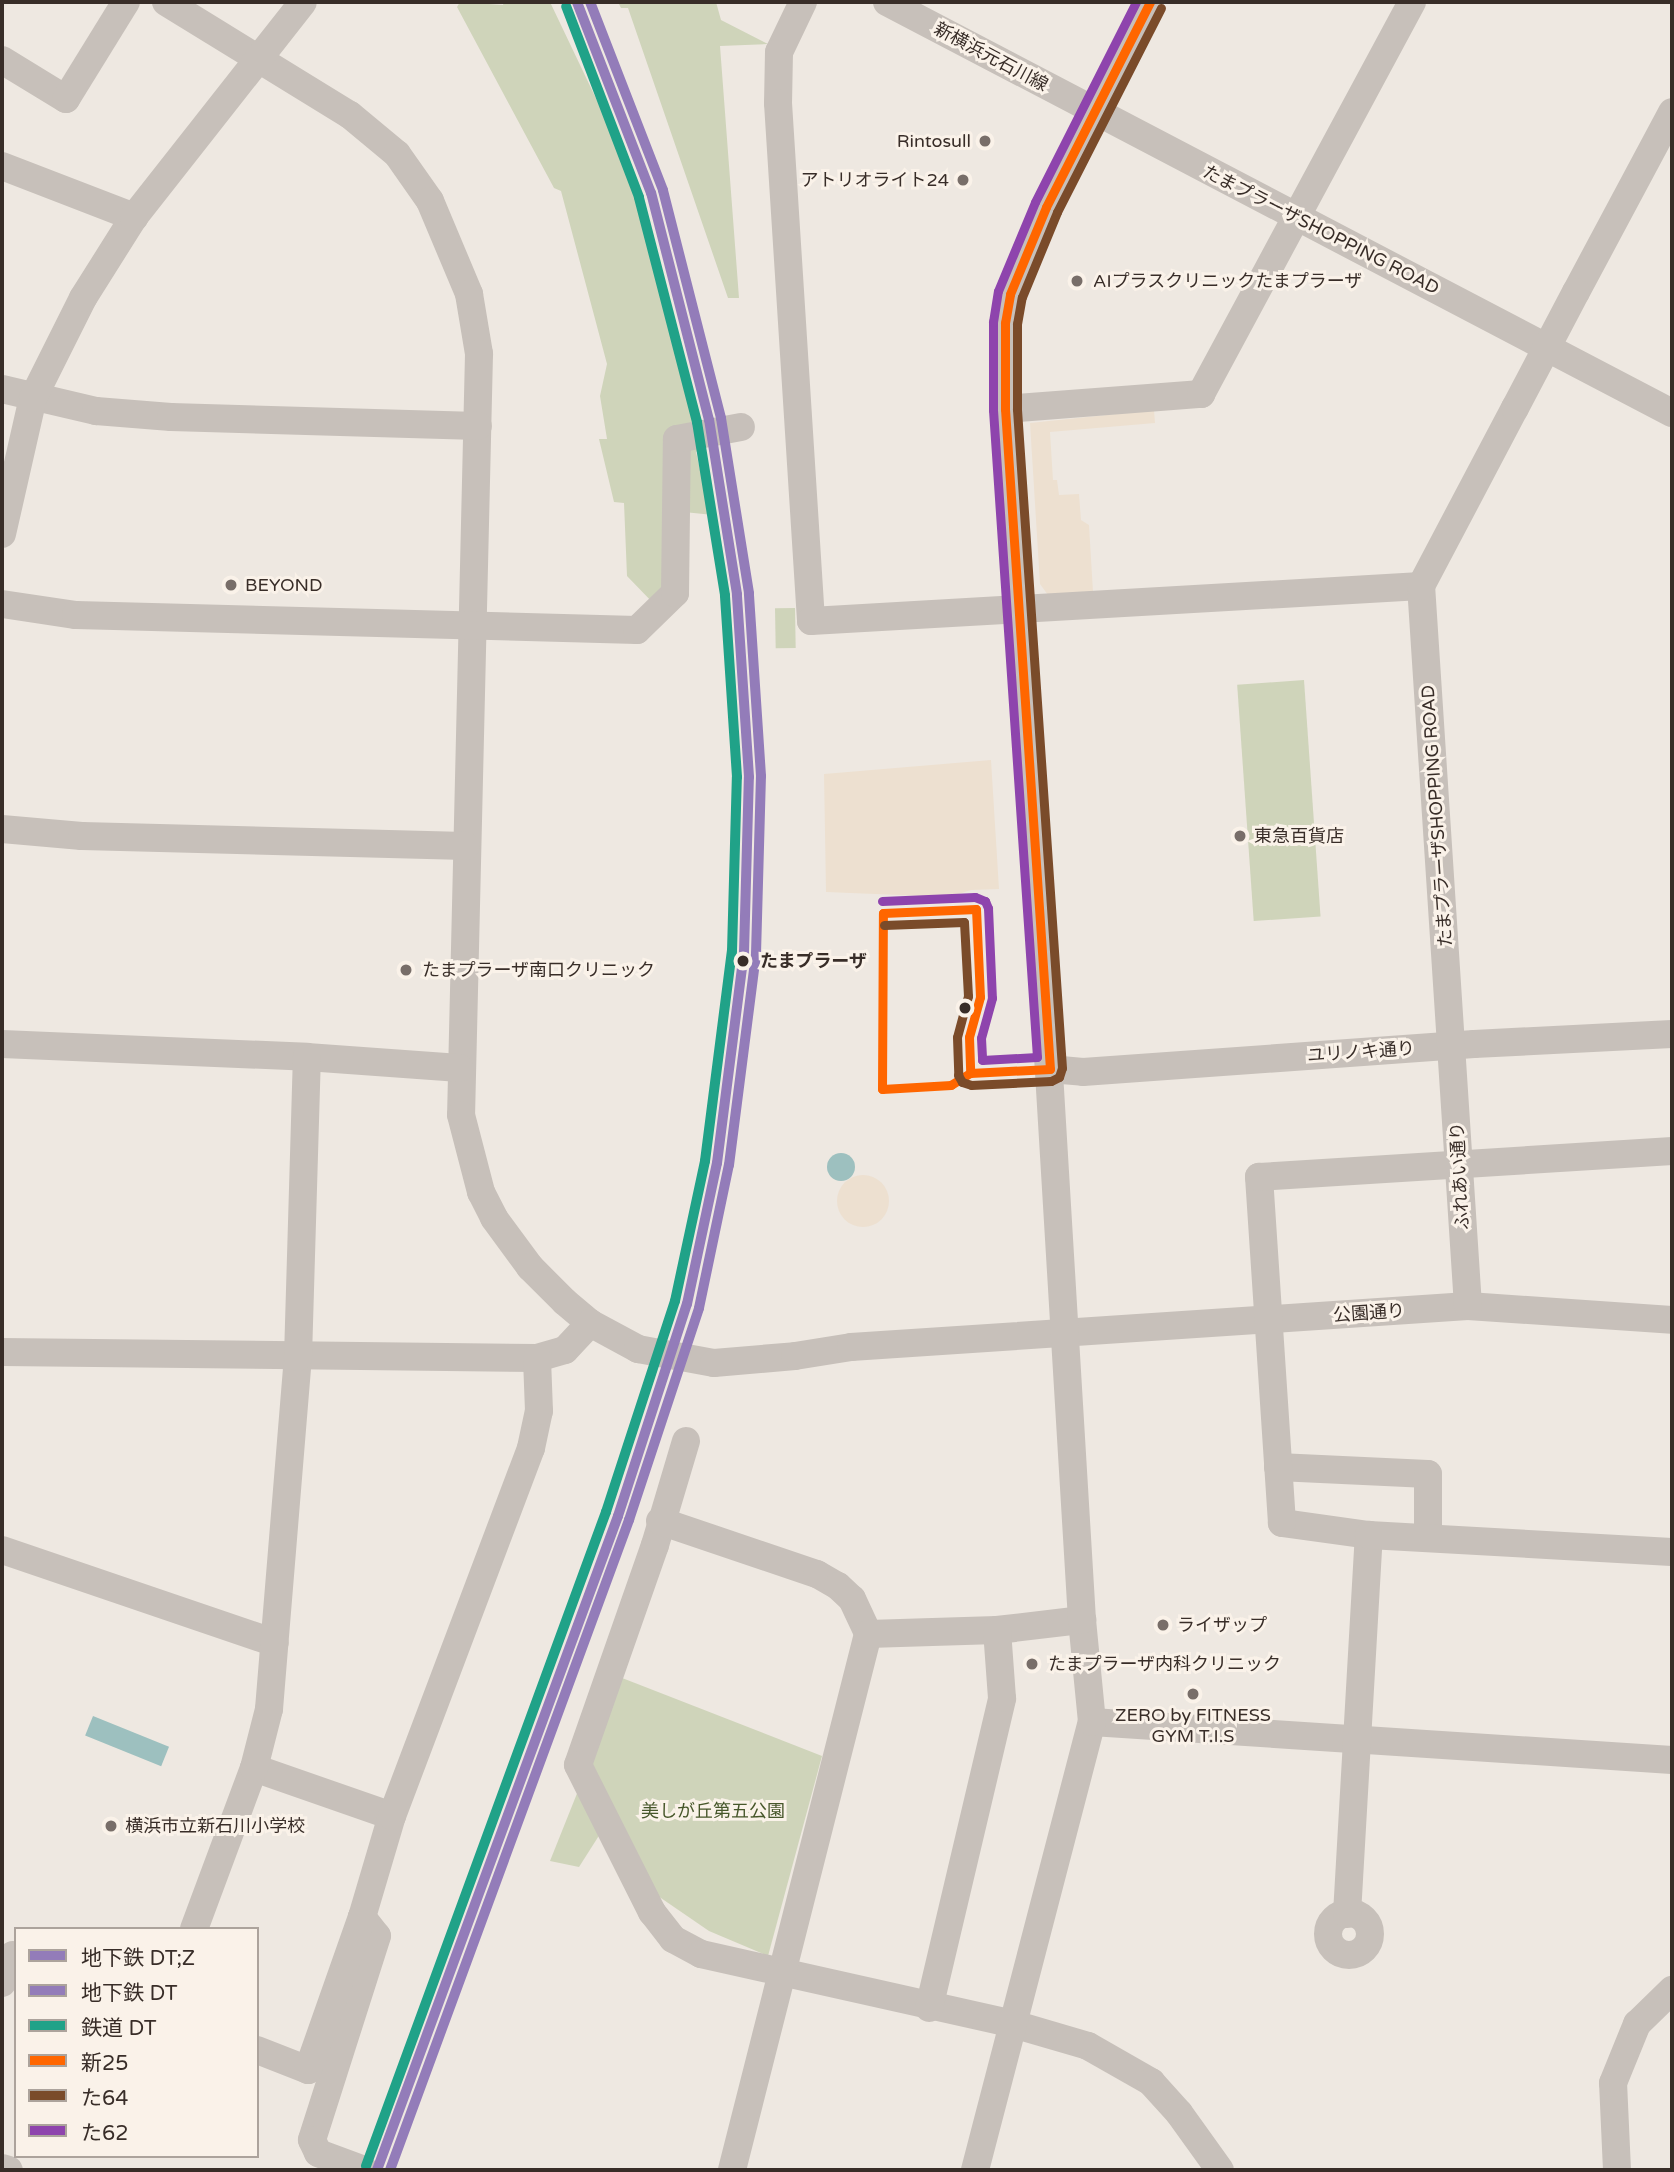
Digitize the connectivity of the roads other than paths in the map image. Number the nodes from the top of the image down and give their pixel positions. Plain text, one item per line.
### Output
1 (126, 2) edge
2 (166, 2) edge
3 (303, 2) edge
4 (803, 2) edge
5 (887, 2) edge
6 (1150, 2) edge
7 (1412, 2) edge
8 (259, 57) junction
9 (2, 60) edge
10 (1095, 112) junction
11 (1672, 112) edge
12 (2, 166) edge
13 (134, 217) junction
14 (1296, 218) junction
15 (2, 390) edge
16 (33, 398) junction
17 (1005, 409) junction
18 (1672, 413) edge
19 (478, 426) junction
20 (741, 427) dead end
21 (2, 534) edge
22 (1421, 586) junction
23 (2, 604) edge
24 (1020, 609) junction
25 (471, 624) junction
26 (2, 829) edge
27 (466, 846) junction
28 (1672, 1034) edge
29 (2, 1044) edge
30 (1452, 1046) junction
31 (307, 1057) junction
32 (460, 1068) junction
33 (1050, 1069) junction
34 (1672, 1151) edge
35 (1458, 1165) junction
36 (1468, 1306) junction
37 (1672, 1320) edge
38 (1269, 1321) junction
39 (590, 1323) junction
40 (1065, 1331) junction
41 (2, 1352) edge
42 (298, 1357) junction
43 (537, 1358) junction
44 (686, 1441) dead end
45 (1278, 1467) junction
46 (660, 1521) junction
47 (1369, 1535) junction
48 (1428, 1536) junction
49 (2, 1550) edge
50 (1672, 1552) edge
51 (1083, 1620) junction
52 (997, 1630) junction
53 (868, 1634) junction
54 (275, 1643) junction
55 (1092, 1722) junction
56 (1358, 1740) junction
57 (1672, 1760) edge
58 (254, 1768) junction
59 (392, 1816) junction
60 (1347, 1914) dead end
61 (362, 1917) junction
62 (195, 1927) edge
63 (10, 1954) edge
64 (784, 1972) junction
65 (2, 1983) edge
66 (1672, 1990) edge
67 (929, 2008) junction
68 (1013, 2024) junction
69 (259, 2051) edge
70 (2, 2168) edge
71 (9, 2170) edge
72 (364, 2170) edge
73 (732, 2170) edge
74 (975, 2170) edge
75 (1220, 2170) edge
76 (1617, 2170) edge

1 - 9 street
2 - 8 street, 公園通り
3 - 8 street
4 - 24 street
5 - 10 street, 新横浜元石川線
6 - 10 street
7 - 14 street
8 - 13 street
8 - 19 street, 公園通り
10 - 14 street, たまプラーザSHOPPING ROAD
10 - 17 street
11 - 22 street, bridge
12 - 13 street
13 - 16 street
14 - 17 street
14 - 18 street, たまプラーザSHOPPING ROAD
15 - 16 street
16 - 19 street
16 - 21 street
17 - 24 street
19 - 25 street, 公園通り
20 - 25 street
22 - 24 street
22 - 30 street, たまプラーザSHOPPING ROAD
23 - 25 street
24 - 33 street
25 - 27 street, 公園通り
26 - 27 street
27 - 32 street, 公園通り
28 - 30 street, ユリノキ通り
29 - 31 street
30 - 33 street, ユリノキ通り
30 - 35 street, ふれあい通り
31 - 32 street
31 - 42 street
32 - 39 street, 公園通り
33 - 40 street
34 - 35 street
35 - 36 street, ふれあい通り
35 - 38 street
36 - 37 street, 公園通り
36 - 38 street, 公園通り
38 - 40 street, 公園通り
38 - 45 street
39 - 40 street, 公園通り
39 - 43 street
40 - 51 street
41 - 42 street
42 - 43 street
42 - 54 street
43 - 59 street
44 - 46 street
45 - 47 street
45 - 48 street
46 - 53 street
46 - 64 street
47 - 48 street
47 - 56 street
48 - 50 street
49 - 54 street
51 - 52 street
51 - 55 street
52 - 53 street
52 - 67 street
53 - 64 street
54 - 58 street
55 - 56 street
55 - 68 street
56 - 57 street
56 - 60 street
58 - 59 street
58 - 62 street
59 - 61 street
61 - 69 street
61 - 72 street
63 - 65 street
64 - 67 street
64 - 73 street
66 - 76 street
67 - 68 street
68 - 74 street
68 - 75 street
70 - 71 street

